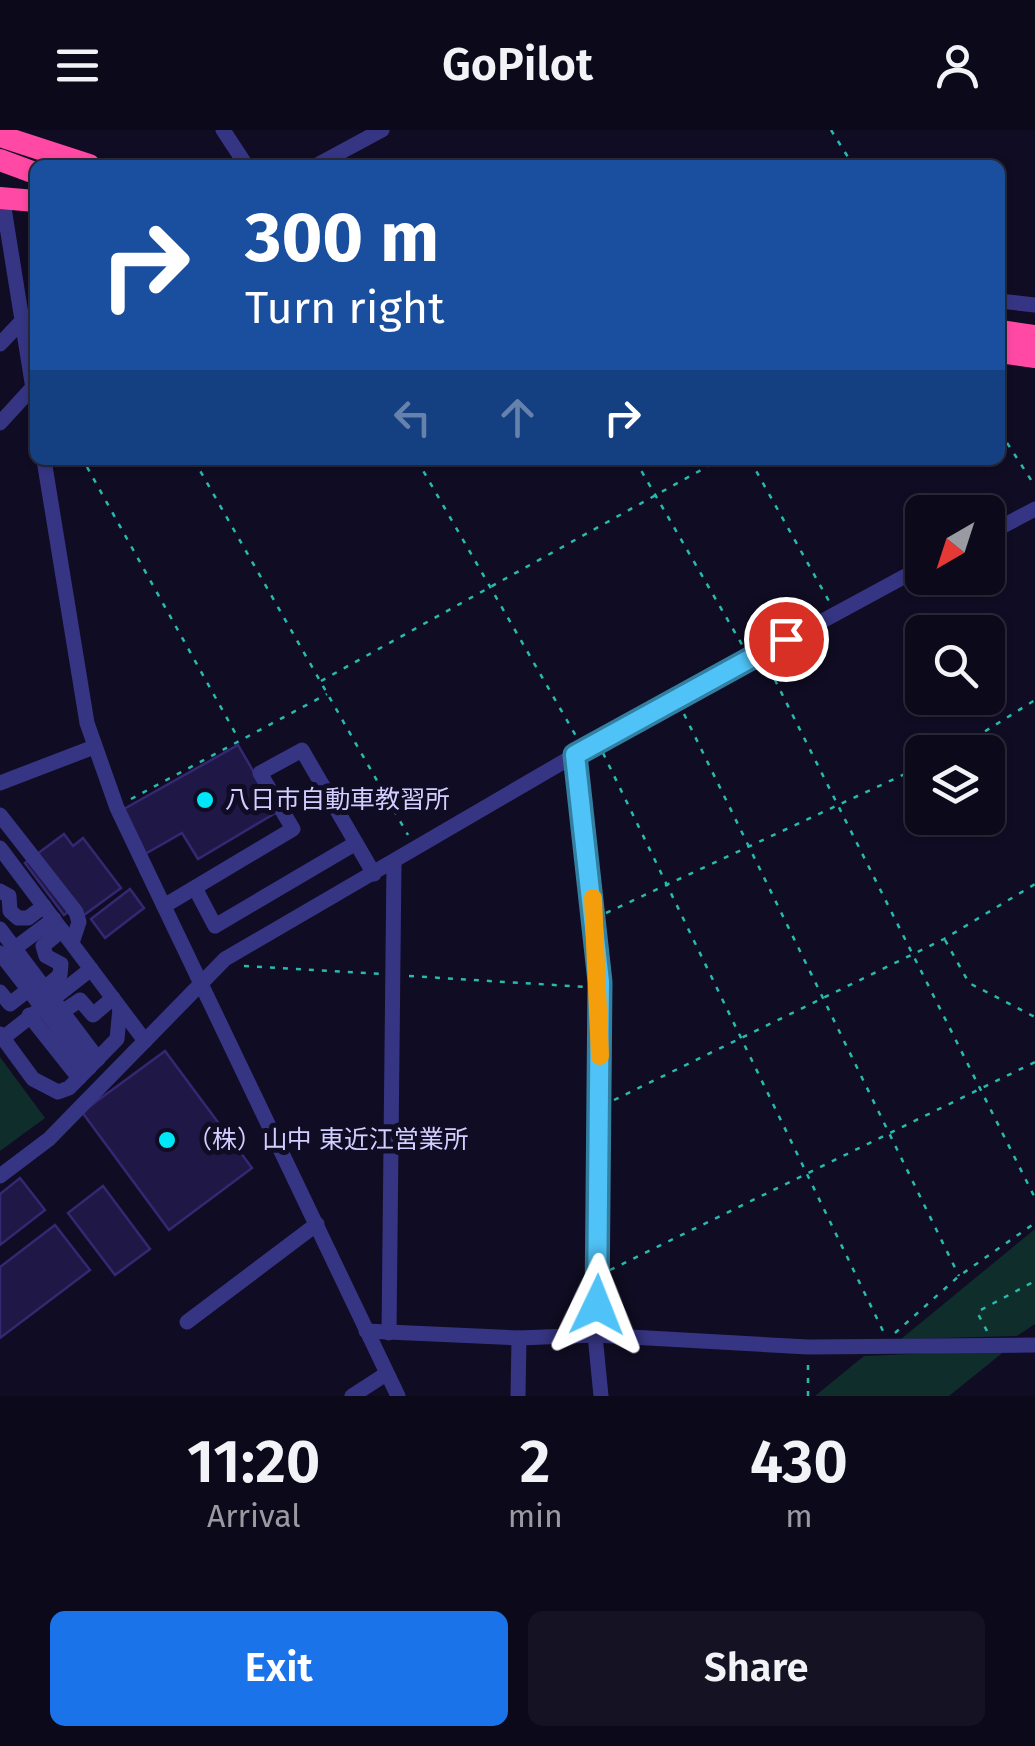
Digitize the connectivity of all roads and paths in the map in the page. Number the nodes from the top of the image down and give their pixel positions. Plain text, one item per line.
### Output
1 (223, 130) edge
2 (382, 130) edge
3 (830, 130) edge
4 (0, 136) edge
5 (0, 160) edge
6 (74, 160) edge
7 (243, 160) edge
8 (326, 160) edge
9 (850, 160) edge
10 (30, 170) edge
11 (30, 202) edge
12 (2, 212) edge
13 (1005, 301) edge
14 (1035, 304) edge
15 (20, 323) junction
16 (1005, 332) edge
17 (1035, 336) edge
18 (0, 344) edge
19 (1005, 353) edge
20 (1035, 357) edge
21 (30, 374) edge
22 (30, 397) edge
23 (0, 423) edge
24 (1005, 440) edge
25 (45, 465) edge
26 (197, 465) edge
27 (420, 465) edge
28 (638, 465) edge
29 (710, 465) edge
30 (753, 465) edge
31 (87, 467) dead end
32 (1035, 486) edge
33 (656, 496) junction
34 (1035, 509) edge
35 (1005, 525) edge
36 (905, 577) edge
37 (836, 613) junction
38 (755, 655) junction
39 (321, 681) junction
40 (328, 694) junction
41 (676, 699) junction
42 (1035, 700) edge
43 (979, 735) edge
44 (238, 738) junction
45 (94, 747) junction
46 (586, 749) junction
47 (905, 774) edge
48 (0, 784) edge
49 (839, 804) junction
50 (117, 808) junction
51 (0, 816) edge
52 (356, 843) junction
53 (751, 847) junction
54 (0, 848) edge
55 (416, 849) junction
56 (394, 863) junction
57 (6, 868) edge
58 (374, 874) junction
59 (1035, 884) edge
60 (195, 888) junction
61 (0, 891) edge
62 (164, 906) junction
63 (596, 918) junction
64 (58, 924) junction
65 (0, 929) edge
66 (944, 939) junction
67 (914, 953) junction
68 (4, 954) edge
69 (228, 964) dead end
70 (91, 969) junction
71 (392, 975) junction
72 (200, 986) junction
73 (600, 988) junction
74 (0, 992) edge
75 (823, 996) junction
76 (116, 1001) junction
77 (43, 1002) junction
78 (1035, 1017) edge
79 (740, 1035) junction
80 (1, 1036) edge
81 (82, 1038) junction
82 (146, 1041) junction
83 (1035, 1062) edge
84 (89, 1069) junction
85 (980, 1088) junction
86 (601, 1107) junction
87 (888, 1132) junction
88 (806, 1171) junction
89 (0, 1176) edge
90 (1035, 1198) edge
91 (1035, 1222) edge
92 (317, 1224) junction
93 (599, 1276) junction
94 (960, 1276) junction
95 (1035, 1280) edge
96 (188, 1322) dead end
97 (366, 1331) junction
98 (389, 1333) junction
99 (595, 1335) junction
100 (519, 1338) junction
101 (993, 1344) junction
102 (1035, 1345) edge
103 (808, 1347) junction
104 (386, 1374) junction
105 (352, 1396) edge
106 (398, 1396) edge
107 (518, 1396) edge
108 (602, 1396) edge
109 (808, 1396) edge

1 - 7 street
2 - 8 street
3 - 9 path
4 - 6 highway
5 - 10 highway
11 - 12 highway
12 - 15 street
13 - 14 street
15 - 18 street
15 - 21 street
16 - 17 highway
19 - 20 highway
22 - 23 street
24 - 32 path
25 - 45 street
26 - 39 path
27 - 46 path
28 - 33 path
29 - 33 path
30 - 37 path
31 - 44 path
33 - 38 path
33 - 39 path
34 - 35 street
36 - 37 street
37 - 38 street
38 - 41 street
38 - 49 path
39 - 40 path
40 - 44 path
40 - 55 path
41 - 46 street
41 - 53 path
42 - 43 path
44 - 50 path
45 - 48 street
45 - 50 street
46 - 55 street
46 - 63 street
46 - 79 path
47 - 49 path
49 - 53 path
49 - 67 path
50 - 62 street
51 - 64 street
52 - 58 street
52 - 60 street
52 - 60 street
53 - 63 path
53 - 75 path
54 - 57 street
55 - 56 street
56 - 58 street
56 - 71 street
57 - 64 street
58 - 72 street
59 - 66 path
60 - 62 street
61 - 64 street
62 - 72 street
63 - 73 street
64 - 68 street
64 - 70 street
64 - 77 street
65 - 68 street
66 - 67 path
66 - 78 path
67 - 75 path
67 - 85 path
68 - 77 street
69 - 71 path
70 - 76 street
70 - 77 street
71 - 73 path
71 - 98 street
72 - 82 street
72 - 92 street
73 - 86 street
74 - 77 street
75 - 79 path
75 - 87 path
76 - 77 street
76 - 81 street
76 - 82 street
76 - 84 street
77 - 80 street
77 - 81 street
77 - 84 street
79 - 86 path
79 - 88 path
80 - 84 street
81 - 84 street
82 - 89 street
83 - 85 path
85 - 87 path
85 - 90 path
86 - 93 street
87 - 88 path
87 - 94 path
88 - 93 path
88 - 94 path
91 - 94 path
92 - 96 street
92 - 97 street
93 - 99 street
95 - 101 path
97 - 98 street
97 - 104 street
98 - 100 street
99 - 100 street
99 - 103 street
99 - 108 street
100 - 107 street
101 - 102 street
101 - 103 street
103 - 109 path
104 - 105 street
104 - 106 street

